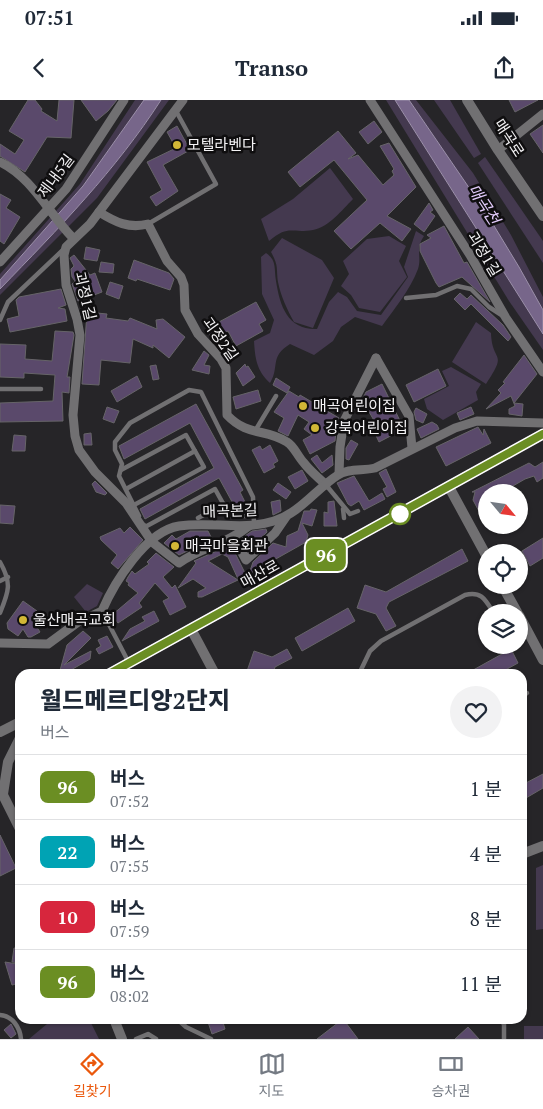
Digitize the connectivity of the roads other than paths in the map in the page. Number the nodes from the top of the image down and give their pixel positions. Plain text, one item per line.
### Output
1 (124, 100) edge
2 (183, 100) edge
3 (370, 100) edge
4 (467, 100) edge
5 (176, 111) junction
6 (543, 114) edge
7 (498, 150) junction
8 (0, 162) edge
9 (50, 210) junction
10 (99, 212) junction
11 (543, 216) edge
12 (148, 224) junction
13 (70, 235) junction
14 (66, 247) junction
15 (0, 262) edge
16 (406, 298) dead end
17 (506, 318) junction
18 (0, 320) edge
19 (543, 372) edge
20 (0, 389) edge
21 (41, 389) dead end
22 (276, 396) dead end
23 (543, 423) edge
24 (254, 432) junction
25 (543, 434) edge
26 (412, 448) junction
27 (195, 451) junction
28 (121, 470) junction
29 (339, 474) junction
30 (326, 485) junction
31 (449, 487) junction
32 (126, 489) junction
33 (224, 504) junction
34 (134, 505) junction
35 (343, 508) junction
36 (358, 512) dead end
37 (254, 516) junction
38 (286, 516) junction
39 (198, 518) dead end
40 (344, 518) dead end
41 (252, 526) junction
42 (234, 538) junction
43 (152, 542) junction
44 (480, 544) edge
45 (0, 562) edge
46 (8, 577) junction
47 (0, 581) edge
48 (488, 604) edge
49 (102, 610) junction
50 (0, 613) edge
51 (191, 629) junction
52 (528, 632) edge
53 (0, 643) edge
54 (543, 660) edge
55 (129, 663) junction
56 (118, 669) edge
57 (212, 669) edge
58 (361, 669) edge
59 (15, 724) edge
60 (0, 732) edge
61 (15, 748) edge
62 (1, 791) edge
63 (15, 819) edge
64 (543, 846) edge
65 (527, 852) edge
66 (0, 1015) edge
67 (15, 1023) edge
68 (16, 1024) edge
69 (116, 1024) edge
70 (183, 1024) edge
71 (504, 1024) edge
72 (21, 1039) edge
73 (122, 1039) edge
74 (136, 1039) edge
75 (156, 1039) edge
76 (211, 1039) edge
77 (504, 1039) edge

1 - 9 street, 제내5길
2 - 5 street
3 - 17 street, 괴정1길
4 - 7 street, 매곡로
5 - 10 street
5 - 12 lane
6 - 7 street
7 - 11 street, 매곡로
8 - 9 street
9 - 13 street
9 - 15 street, 제내5길
10 - 12 street
10 - 13 street
12 - 24 street, 괴정2길
13 - 14 street
14 - 18 lane
14 - 43 street, 괴정1길
16 - 17 lane
17 - 19 street, 괴정1길
20 - 21 lane
22 - 24 lane
23 - 26 street
24 - 30 street, 괴정2길
25 - 31 street, 매산로
26 - 29 street
26 - 29 street
27 - 28 lane
27 - 32 lane
27 - 34 lane
28 - 32 lane
28 - 37 lane
29 - 30 street, 매곡본길
30 - 35 lane
30 - 38 street, 매곡본길
31 - 44 street
31 - 51 street, 매산로
32 - 34 lane
33 - 34 lane
33 - 37 lane
33 - 39 lane
35 - 36 lane
35 - 40 lane
37 - 41 lane
38 - 41 street, 매곡본길
38 - 42 street
41 - 42 street
41 - 43 street, 매곡본길
42 - 43 street, 괴정1길
43 - 49 street, 매곡본길
45 - 46 lane
46 - 47 lane
46 - 50 lane
48 - 58 lane
49 - 53 street
49 - 55 lane
51 - 55 street, 매산로
51 - 57 street
52 - 54 street
55 - 56 street, 매산로
59 - 60 street
61 - 62 street
62 - 63 street
64 - 65 street
66 - 67 lane
68 - 72 lane
69 - 73 street
70 - 76 lane
71 - 77 lane
74 - 75 lane

